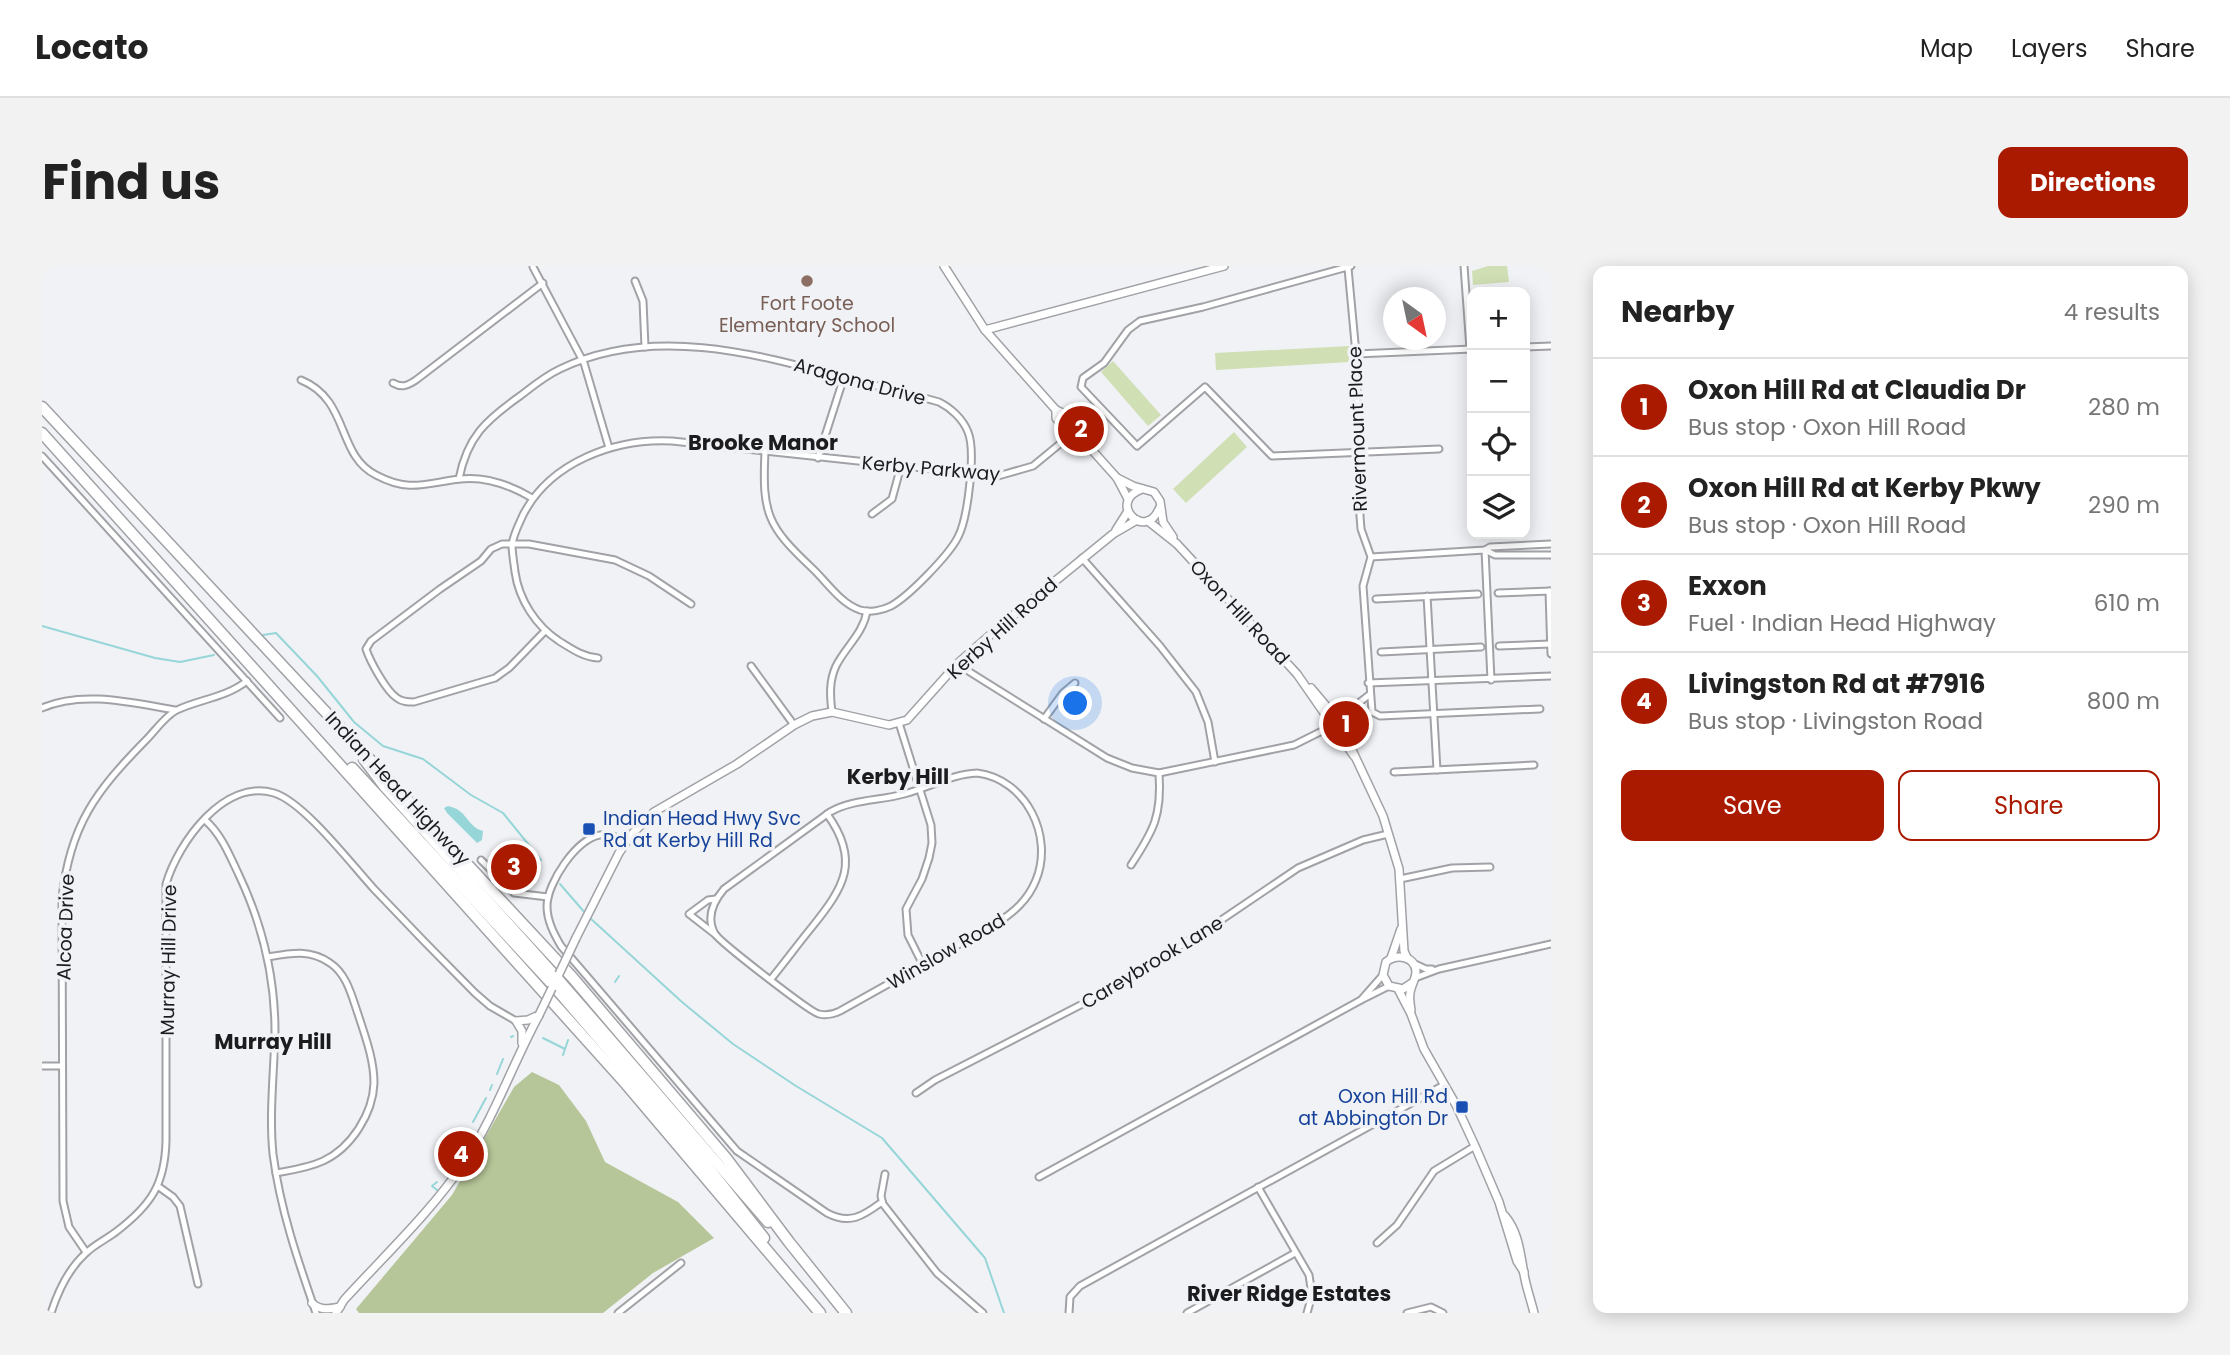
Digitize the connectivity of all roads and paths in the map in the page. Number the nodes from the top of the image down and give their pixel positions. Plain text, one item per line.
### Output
1 (944, 266) edge
2 (1223, 266) edge
3 (1464, 266) edge
4 (533, 267) edge
5 (1349, 267) edge
6 (635, 281) dead end
7 (542, 283) junction
8 (1467, 302) edge
9 (985, 330) junction
10 (1551, 346) edge
11 (645, 347) junction
12 (1530, 347) edge
13 (1467, 349) edge
14 (1356, 354) junction
15 (582, 359) junction
16 (844, 377) junction
17 (301, 380) dead end
18 (393, 383) dead end
19 (42, 407) edge
20 (1075, 432) junction
21 (42, 433) edge
22 (609, 448) junction
23 (1439, 449) dead end
24 (765, 452) junction
25 (1359, 453) junction
26 (42, 456) edge
27 (818, 458) junction
28 (901, 466) junction
29 (970, 474) junction
30 (1117, 478) junction
31 (459, 479) junction
32 (1143, 489) junction
33 (532, 498) junction
34 (1128, 499) junction
35 (1160, 507) junction
36 (1128, 511) junction
37 (872, 514) dead end
38 (1137, 520) junction
39 (1148, 521) junction
40 (1113, 534) junction
41 (512, 543) junction
42 (1177, 544) junction
43 (1551, 544) edge
44 (1485, 550) junction
45 (1549, 555) edge
46 (1371, 556) junction
47 (1082, 558) junction
48 (1550, 591) edge
49 (1498, 593) dead end
50 (1478, 594) dead end
51 (1427, 596) junction
52 (1376, 599) dead end
53 (691, 604) dead end
54 (867, 611) junction
55 (545, 631) junction
56 (1551, 644) edge
57 (1499, 646) dead end
58 (1480, 647) dead end
59 (1430, 649) junction
60 (1381, 652) dead end
61 (1551, 654) edge
62 (598, 658) dead end
63 (957, 664) junction
64 (751, 666) dead end
65 (1551, 676) edge
66 (1491, 680) junction
67 (247, 681) junction
68 (1432, 682) junction
69 (1075, 683) dead end
70 (1368, 683) junction
71 (275, 690) junction
72 (1370, 695) junction
73 (42, 708) edge
74 (1541, 709) dead end
75 (175, 710) junction
76 (832, 712) junction
77 (1434, 714) junction
78 (280, 718) dead end
79 (1044, 719) junction
80 (1335, 722) junction
81 (899, 723) junction
82 (794, 725) junction
83 (345, 730) junction
84 (1215, 762) junction
85 (1534, 765) dead end
86 (1437, 770) junction
87 (1394, 772) dead end
88 (1159, 773) junction
89 (920, 788) junction
90 (827, 814) junction
91 (205, 820) junction
92 (1388, 834) junction
93 (626, 842) junction
94 (481, 860) dead end
95 (1131, 865) dead end
96 (1490, 867) dead end
97 (1400, 878) junction
98 (548, 898) junction
99 (716, 899) junction
100 (1403, 925) junction
101 (716, 935) junction
102 (1551, 944) edge
103 (268, 957) junction
104 (1391, 958) junction
105 (1410, 961) junction
106 (923, 965) junction
107 (1439, 969) junction
108 (1383, 975) junction
109 (771, 979) junction
110 (555, 981) junction
111 (1414, 981) junction
112 (1389, 986) junction
113 (1398, 989) junction
114 (1361, 1000) junction
115 (1411, 1014) junction
116 (539, 1015) junction
117 (516, 1021) junction
118 (522, 1049) junction
119 (42, 1066) edge
120 (61, 1066) junction
121 (1444, 1084) junction
122 (916, 1093) dead end
123 (1475, 1146) junction
124 (276, 1173) junction
125 (885, 1174) dead end
126 (1039, 1177) dead end
127 (159, 1187) junction
128 (1258, 1187) junction
129 (882, 1202) junction
130 (789, 1242) junction
131 (1377, 1243) dead end
132 (86, 1252) junction
133 (1295, 1252) junction
134 (681, 1263) dead end
135 (198, 1284) dead end
136 (313, 1303) junction
137 (816, 1309) edge
138 (338, 1310) edge
139 (51, 1313) edge
140 (316, 1313) edge
141 (618, 1313) edge
142 (846, 1313) edge
143 (983, 1313) edge
144 (1069, 1313) edge
145 (1187, 1313) edge
146 (1307, 1313) edge
147 (1408, 1313) edge
148 (1443, 1313) edge
149 (1534, 1313) edge

1 - 9 main road
2 - 9 main road
3 - 8 street
4 - 7 street
5 - 14 street, Rivermount Place
5 - 25 street
6 - 11 street
7 - 15 street
7 - 18 street
9 - 20 main road
10 - 12 street
11 - 15 street, Aragona Drive
11 - 16 street, Aragona Drive
13 - 14 street
14 - 25 street, Rivermount Place
15 - 22 street
15 - 31 street, Aragona Drive
16 - 27 street
16 - 29 street, Aragona Drive
17 - 31 street
19 - 83 highway, Indian Head Highway
20 - 29 street, Kerby Parkway
20 - 30 main road
21 - 71 highway, Indian Head Highway
22 - 24 street, Kerby Parkway
22 - 33 street, Kerby Parkway
23 - 25 street
24 - 27 street, Kerby Parkway
24 - 54 street
25 - 46 street, Rivermount Place
26 - 67 street
27 - 28 street, Kerby Parkway
28 - 29 street, Kerby Parkway
28 - 37 street
29 - 54 street, Aragona Drive
30 - 32 main road
30 - 34 main road
31 - 33 street
32 - 34 main road
32 - 35 main road
33 - 41 street, Kerby Parkway
34 - 36 main road
35 - 39 main road
35 - 42 main road, Oxon Hill Road
36 - 38 main road
36 - 40 main road, Kerby Hill Road
38 - 39 main road
38 - 40 main road, Kerby Hill Road
39 - 42 main road, Oxon Hill Road
40 - 47 main road, Kerby Hill Road
41 - 53 street
41 - 55 street
41 - 55 street
42 - 80 main road, Oxon Hill Road
43 - 44 street
43 - 45 street
44 - 45 street
44 - 46 street
44 - 66 street
46 - 70 street, Rivermount Place
47 - 63 main road, Kerby Hill Road
47 - 84 street
48 - 49 street
48 - 56 street
50 - 51 street
51 - 52 street
51 - 59 street
54 - 76 street
55 - 62 street
56 - 57 street
56 - 61 street
58 - 59 street
59 - 60 street
59 - 68 street
63 - 79 street
63 - 81 main road, Kerby Hill Road
64 - 82 street
65 - 66 street
66 - 68 street
67 - 75 street
67 - 78 street
68 - 70 street
68 - 77 street
69 - 79 street
70 - 72 street, Rivermount Place
71 - 110 highway
71 - 137 highway, Indian Head Highway
72 - 77 street, Rivermount Place
72 - 80 street
73 - 75 street
74 - 77 street
75 - 120 street, Alcoa Drive
76 - 81 main road
76 - 82 main road
77 - 86 street
79 - 88 street
80 - 84 street
80 - 92 main road, Oxon Hill Road
81 - 89 street
82 - 93 main road
83 - 110 highway
83 - 130 highway, Indian Head Highway
84 - 88 street
85 - 86 street
86 - 87 street
88 - 95 street
89 - 90 street, Winslow Road
89 - 106 street
89 - 106 street, Winslow Road
90 - 99 street, Winslow Road
90 - 109 street
91 - 103 street
91 - 117 street, Murray Hill Drive
91 - 127 street, Murray Hill Drive
92 - 97 main road, Oxon Hill Road
92 - 122 street, Careybrook Lane
93 - 98 street
93 - 110 main road, bridge
94 - 98 street
96 - 97 street
97 - 100 main road, Oxon Hill Road
98 - 129 street
99 - 101 street
99 - 101 street, Winslow Road
100 - 104 main road, Oxon Hill Road
100 - 105 main road, Oxon Hill Road
101 - 109 street, Winslow Road
102 - 107 street
103 - 124 street
103 - 124 street
104 - 105 main road
104 - 108 main road
105 - 107 street
105 - 111 main road
106 - 109 street, Winslow Road
107 - 111 street
108 - 112 main road
108 - 114 street
110 - 116 main road, bridge
110 - 130 highway
110 - 137 highway
111 - 113 main road
111 - 115 main road
112 - 113 main road
112 - 114 street
113 - 115 main road
114 - 126 street
115 - 121 main road
116 - 117 main road
116 - 118 main road
117 - 118 main road
118 - 138 main road
119 - 120 street
120 - 132 street, Alcoa Drive
121 - 123 main road
121 - 128 street
123 - 131 street
123 - 149 main road
124 - 136 street
125 - 129 street
127 - 132 street
127 - 135 street
128 - 133 street
128 - 144 street
129 - 143 street
130 - 142 highway, Indian Head Highway
132 - 139 street
133 - 145 street
133 - 146 street
134 - 141 street
136 - 138 main road
136 - 140 street
147 - 148 street

